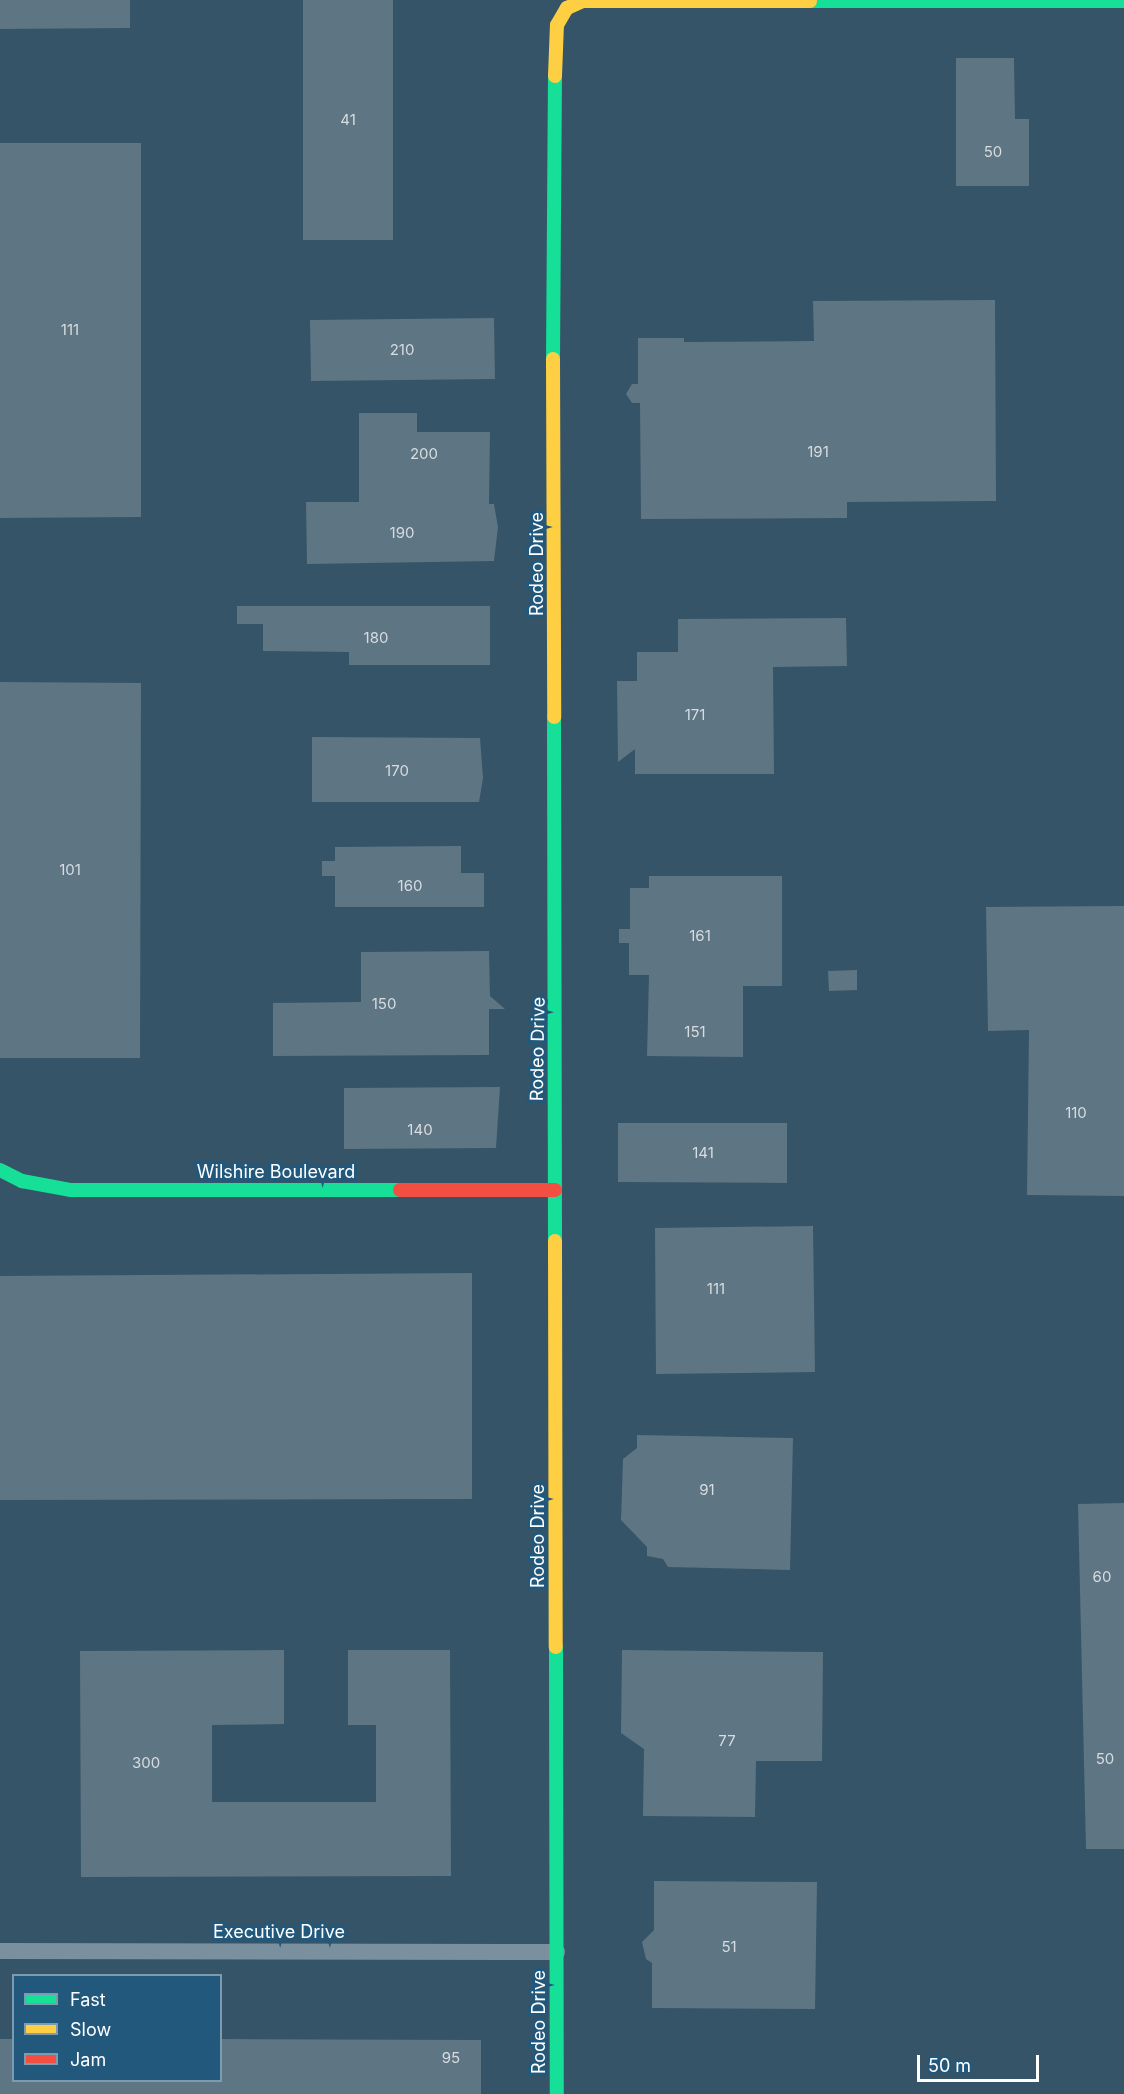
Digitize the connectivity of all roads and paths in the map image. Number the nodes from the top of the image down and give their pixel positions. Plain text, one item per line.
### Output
1 (1124, 1) edge
2 (0, 1170) edge
3 (555, 1190) junction
4 (0, 1951) edge
5 (557, 1952) junction
6 (557, 2094) edge

1 - 3 street, Rodeo Drive
2 - 3 street, Wilshire Boulevard
3 - 5 street, Rodeo Drive
4 - 5 street, Executive Drive
5 - 6 street, Rodeo Drive

